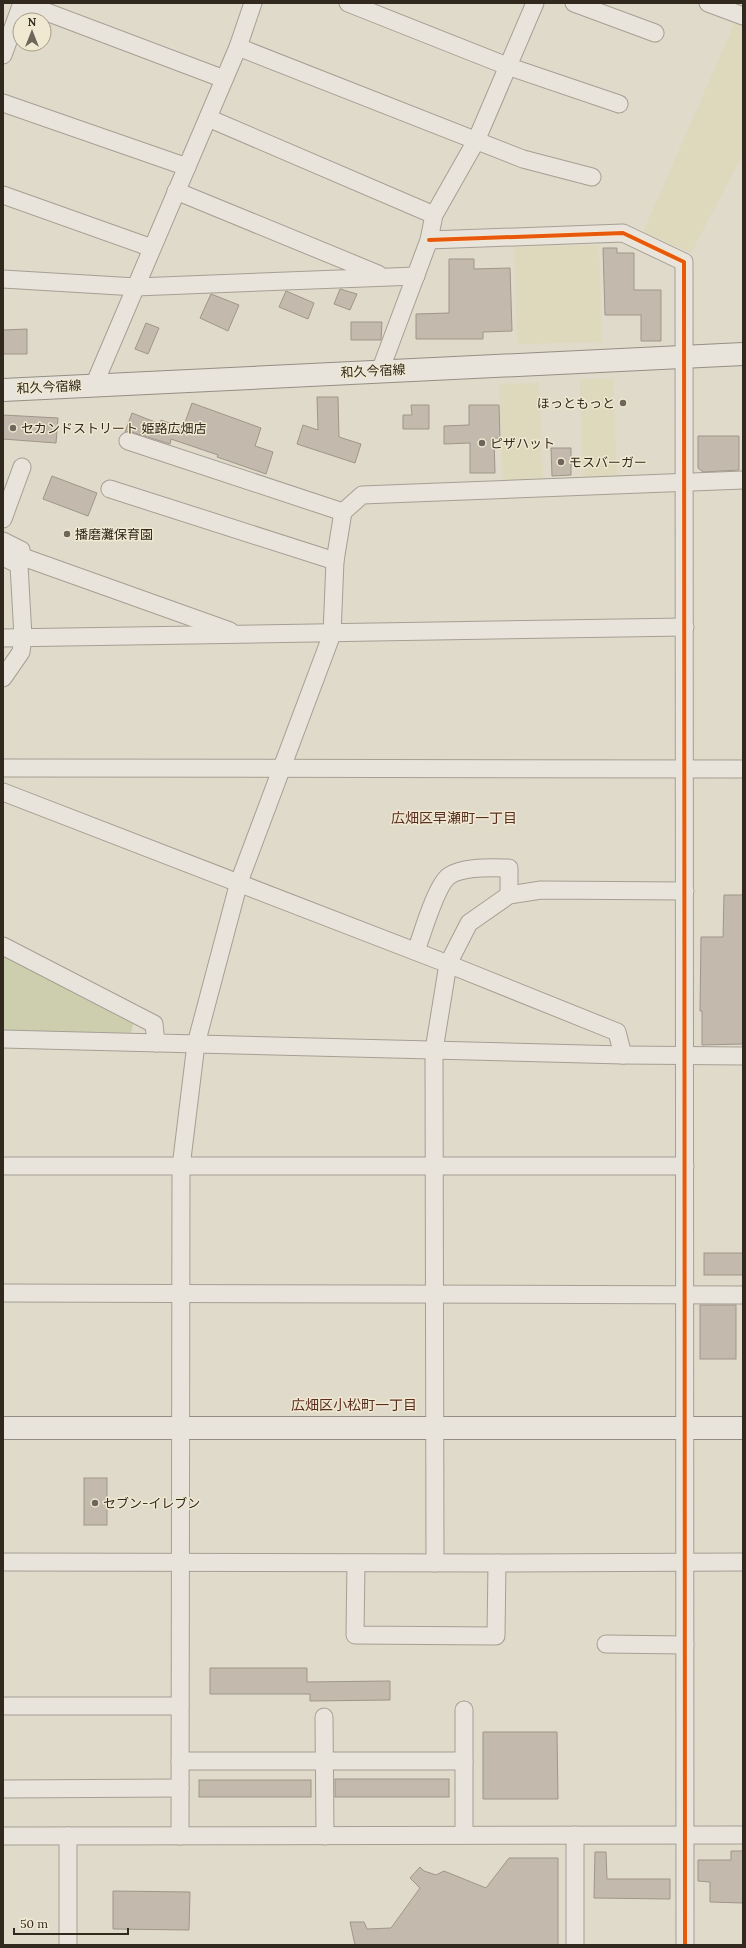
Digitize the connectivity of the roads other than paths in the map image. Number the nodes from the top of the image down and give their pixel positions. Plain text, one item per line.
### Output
1 (23, 3) edge
2 (253, 3) edge
3 (348, 3) edge
4 (535, 3) edge
5 (574, 3) edge
6 (708, 3) edge
7 (743, 16) edge
8 (655, 33) dead end
9 (238, 47) junction
10 (3, 55) edge
11 (507, 66) junction
12 (224, 79) junction
13 (3, 103) edge
14 (618, 104) dead end
15 (208, 118) junction
16 (476, 141) junction
17 (187, 167) junction
18 (592, 177) dead end
19 (176, 191) junction
20 (3, 195) edge
21 (434, 215) junction
22 (429, 240) junction
23 (152, 248) junction
24 (384, 276) junction
25 (416, 276) junction
26 (3, 279) edge
27 (136, 287) junction
28 (743, 354) edge
29 (685, 356) junction
30 (380, 371) junction
31 (94, 385) junction
32 (3, 390) edge
33 (128, 442) dead end
34 (22, 467) dead end
35 (743, 480) edge
36 (685, 483) junction
37 (110, 489) dead end
38 (343, 512) junction
39 (3, 519) edge
40 (3, 541) edge
41 (3, 557) edge
42 (20, 561) junction
43 (335, 561) junction
44 (685, 627) junction
45 (332, 634) junction
46 (242, 635) junction
47 (23, 637) junction
48 (3, 638) edge
49 (3, 678) edge
50 (3, 768) edge
51 (282, 768) junction
52 (685, 769) junction
53 (743, 769) edge
54 (3, 792) edge
55 (238, 882) junction
56 (685, 891) junction
57 (509, 895) junction
58 (3, 946) edge
59 (416, 951) junction
60 (448, 964) junction
61 (3, 1039) edge
62 (156, 1043) junction
63 (196, 1044) junction
64 (434, 1050) junction
65 (623, 1055) junction
66 (685, 1055) junction
67 (743, 1056) edge
68 (3, 1166) edge
69 (434, 1166) junction
70 (685, 1166) junction
71 (181, 1167) junction
72 (3, 1293) edge
73 (181, 1294) junction
74 (435, 1294) junction
75 (685, 1294) junction
76 (743, 1294) edge
77 (3, 1428) edge
78 (180, 1428) junction
79 (435, 1428) junction
80 (685, 1428) junction
81 (743, 1428) edge
82 (3, 1562) edge
83 (180, 1562) junction
84 (685, 1562) junction
85 (743, 1562) edge
86 (356, 1563) junction
87 (435, 1563) junction
88 (497, 1563) junction
89 (606, 1644) dead end
90 (685, 1645) junction
91 (3, 1706) edge
92 (180, 1706) junction
93 (464, 1710) dead end
94 (324, 1717) dead end
95 (180, 1761) junction
96 (324, 1761) junction
97 (464, 1761) junction
98 (180, 1788) junction
99 (3, 1789) edge
100 (464, 1835) junction
101 (575, 1835) junction
102 (684, 1835) junction
103 (743, 1835) edge
104 (3, 1836) edge
105 (68, 1836) junction
106 (180, 1836) junction
107 (325, 1836) junction
108 (68, 1945) edge
109 (575, 1945) edge
110 (685, 1945) edge

1 - 10 street
1 - 12 street
2 - 9 street
3 - 11 street
4 - 11 street
5 - 8 street
6 - 7 street
9 - 12 street
9 - 16 street
11 - 14 street
11 - 16 street
12 - 15 street
13 - 17 street
15 - 17 street
15 - 21 street
16 - 18 street
16 - 21 street
17 - 19 street
19 - 23 street
19 - 24 street
20 - 23 street
21 - 22 street
22 - 25 street
22 - 29 street
23 - 27 street
24 - 25 street
24 - 27 street
25 - 30 street
26 - 27 street
27 - 31 street
28 - 29 street, 和久今宿線
29 - 30 street, 和久今宿線
29 - 36 street
30 - 31 street, 和久今宿線
31 - 32 street, 和久今宿線
33 - 38 street
34 - 39 street
35 - 36 street
36 - 38 street
36 - 44 street
37 - 43 street
38 - 43 street
40 - 42 street
41 - 42 street
42 - 46 street
42 - 47 street
43 - 45 street
44 - 45 street
44 - 52 street
45 - 46 street
45 - 51 street
46 - 47 street
47 - 48 street
47 - 49 street
50 - 51 street
51 - 52 street
51 - 55 street
52 - 53 street
52 - 56 street
54 - 55 street
55 - 59 street
55 - 63 street
56 - 57 street
56 - 66 street
57 - 59 street
57 - 60 street
58 - 62 street
59 - 60 street
60 - 64 street
60 - 65 street
61 - 62 street
62 - 63 street
63 - 64 street
63 - 71 street
64 - 65 street
64 - 69 street
65 - 66 street
66 - 67 street
66 - 70 street
68 - 71 street
69 - 70 street
69 - 71 street
69 - 74 street
70 - 75 street
71 - 73 street
72 - 73 street
73 - 74 street
73 - 78 street
74 - 75 street
74 - 79 street
75 - 76 street
75 - 80 street
77 - 78 street
78 - 79 street
78 - 83 street
79 - 80 street
79 - 87 street
80 - 81 street
80 - 84 street
82 - 83 street
83 - 86 street
83 - 92 street
84 - 85 street
84 - 88 street
84 - 90 street
86 - 87 street
86 - 88 street
87 - 88 street
89 - 90 street
90 - 102 street
91 - 92 street
92 - 95 street
93 - 97 street
94 - 96 street
95 - 96 street
95 - 98 street
96 - 97 street
96 - 107 street
97 - 100 street
98 - 99 street
98 - 106 street
100 - 101 street
100 - 107 street
101 - 102 street
101 - 109 street
102 - 103 street
102 - 110 street
104 - 105 street
105 - 106 street
105 - 108 street
106 - 107 street

